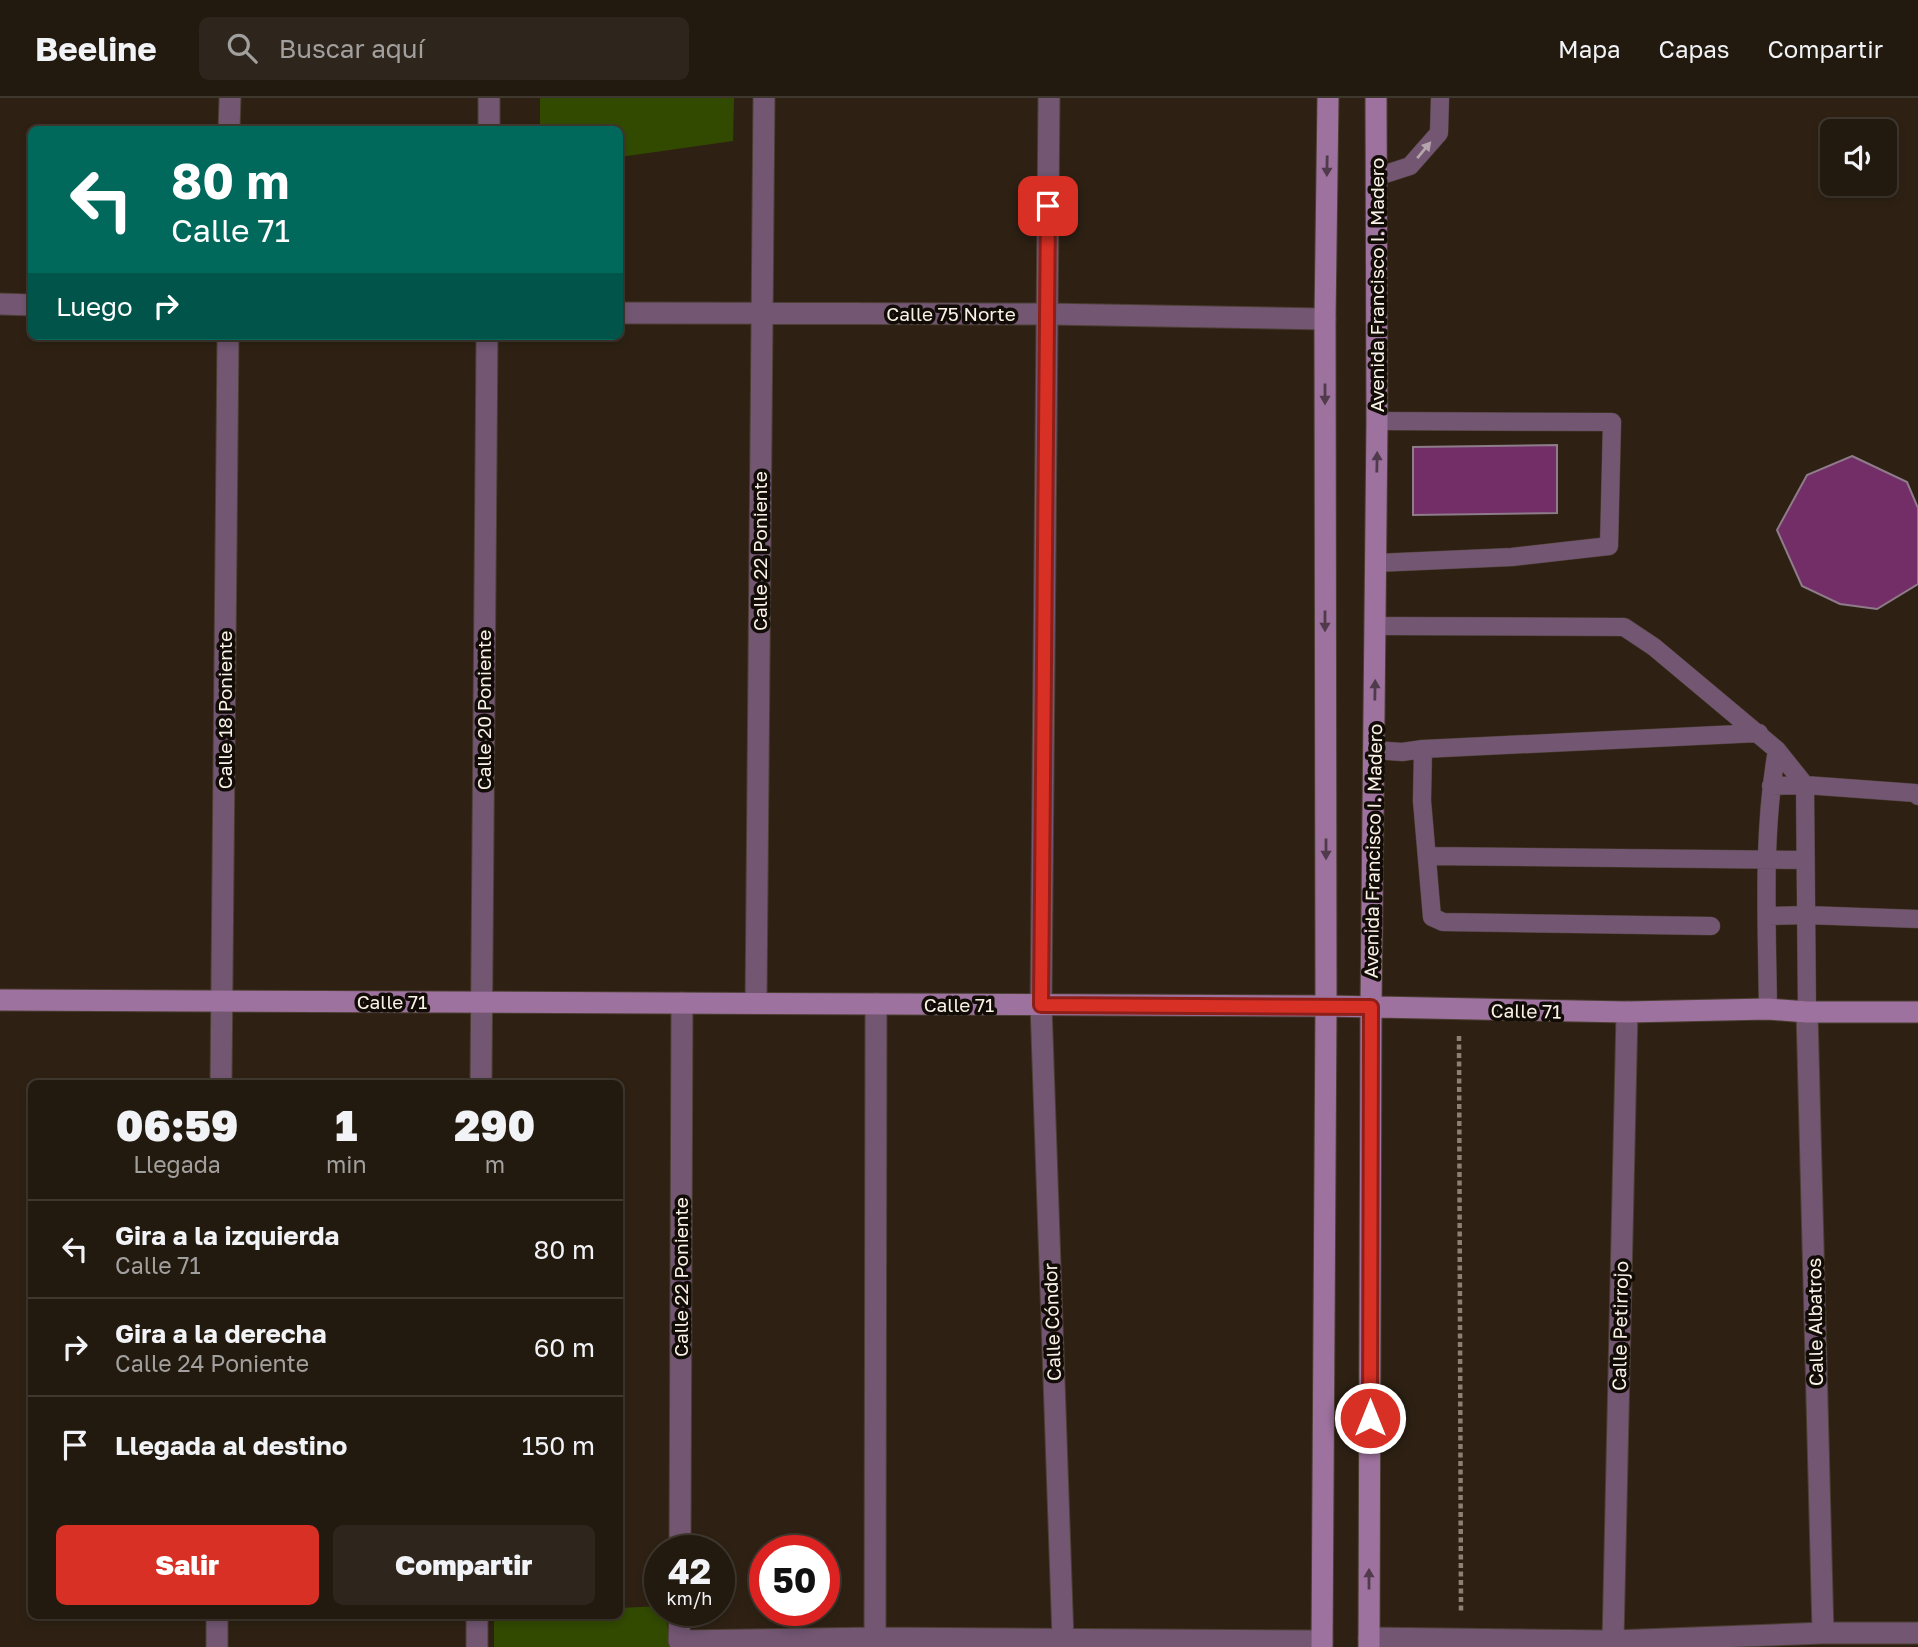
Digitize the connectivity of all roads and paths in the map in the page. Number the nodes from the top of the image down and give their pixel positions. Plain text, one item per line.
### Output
1 (230, 98) edge
2 (489, 98) edge
3 (764, 98) edge
4 (1048, 98) edge
5 (1328, 98) edge
6 (1376, 98) edge
7 (1440, 98) edge
8 (229, 126) edge
9 (489, 126) edge
10 (1376, 177) junction
11 (0, 304) edge
12 (28, 305) edge
13 (623, 313) edge
14 (762, 313) junction
15 (1047, 314) junction
16 (1325, 319) junction
17 (228, 340) edge
18 (487, 340) edge
19 (1377, 421) junction
20 (1376, 563) junction
21 (1376, 626) junction
22 (1759, 733) junction
23 (1423, 749) junction
24 (1374, 750) junction
25 (1777, 750) junction
26 (1805, 785) junction
27 (1770, 786) junction
28 (1918, 796) edge
29 (1427, 856) junction
30 (1805, 860) junction
31 (1767, 861) junction
32 (1806, 915) junction
33 (1767, 916) junction
34 (1918, 919) edge
35 (1712, 926) dead end
36 (0, 1000) edge
37 (222, 1001) junction
38 (482, 1002) junction
39 (682, 1003) junction
40 (756, 1003) junction
41 (876, 1004) junction
42 (1041, 1005) junction
43 (1326, 1006) junction
44 (1371, 1007) junction
45 (1768, 1009) junction
46 (1459, 1010) junction
47 (1627, 1012) junction
48 (1807, 1012) junction
49 (1918, 1013) edge
50 (221, 1080) edge
51 (481, 1080) edge
52 (680, 1535) edge
53 (217, 1619) edge
54 (477, 1619) edge
55 (680, 1626) edge
56 (1823, 1633) junction
57 (1918, 1633) edge
58 (875, 1638) junction
59 (1063, 1639) junction
60 (1461, 1640) junction
61 (1613, 1641) junction
62 (1369, 1642) edge
63 (1322, 1644) edge
64 (217, 1647) edge
65 (477, 1647) edge

1 - 8 street
2 - 9 street
3 - 14 street, Calle 22 Poniente
4 - 15 street, Calle Cóndor
5 -> 16 main road
6 - 10 main road, Avenida Francisco I. Madero
10 -> 7 lane
10 - 19 main road, Avenida Francisco I. Madero
11 - 12 street
13 - 14 street, Calle 75 Norte
14 - 15 street, Calle 75 Norte
14 - 40 street, Calle 22 Poniente
15 - 16 street, Calle 75 Norte
15 - 42 street, Calle Cóndor
16 -> 43 main road
17 - 37 street, Calle 18 Poniente
18 - 38 street, Calle 20 Poniente
20 -> 19 main road, Avenida Francisco I. Madero
19 - 20 lane
20 - 21 main road, Avenida Francisco I. Madero
21 - 22 lane
24 -> 21 main road, Avenida Francisco I. Madero
22 - 23 lane
22 - 25 lane
23 - 24 lane
23 - 29 lane
24 - 44 main road, Avenida Francisco I. Madero
25 - 26 lane
25 - 27 lane
26 - 27 lane
26 - 28 lane
26 - 30 lane
27 - 31 lane
29 - 31 lane
29 - 35 lane
30 - 31 lane
30 - 32 lane
31 - 33 lane
32 - 33 lane
32 - 34 lane
32 - 48 lane
33 - 45 lane
36 - 37 main road, Calle 71
37 - 38 main road, Calle 71
37 - 50 street, Calle 18 Poniente
38 - 39 main road, Calle 71
38 - 51 street, Calle 20 Poniente
39 - 40 main road, Calle 71
39 - 52 street, Calle 22 Poniente
40 - 41 main road, Calle 71
41 - 42 main road, Calle 71
41 - 58 street
42 - 43 main road, Calle 71
42 - 59 street, Calle Cóndor
43 - 44 main road, Calle 71
43 - 63 main road
44 - 46 main road, Calle 71
62 -> 44 main road, Avenida Francisco I. Madero
45 - 47 main road, Calle 71
45 - 48 main road, Calle 71
46 - 47 main road, Calle 71
46 - 60 path
47 - 61 street, Calle Petirrojo
48 - 49 main road, Calle 71
48 - 56 street, Calle Albatros
53 - 64 street
54 - 65 street
55 - 58 street
56 - 57 street
56 - 61 street
58 - 59 street
59 - 63 street
60 - 61 street
60 - 62 street

